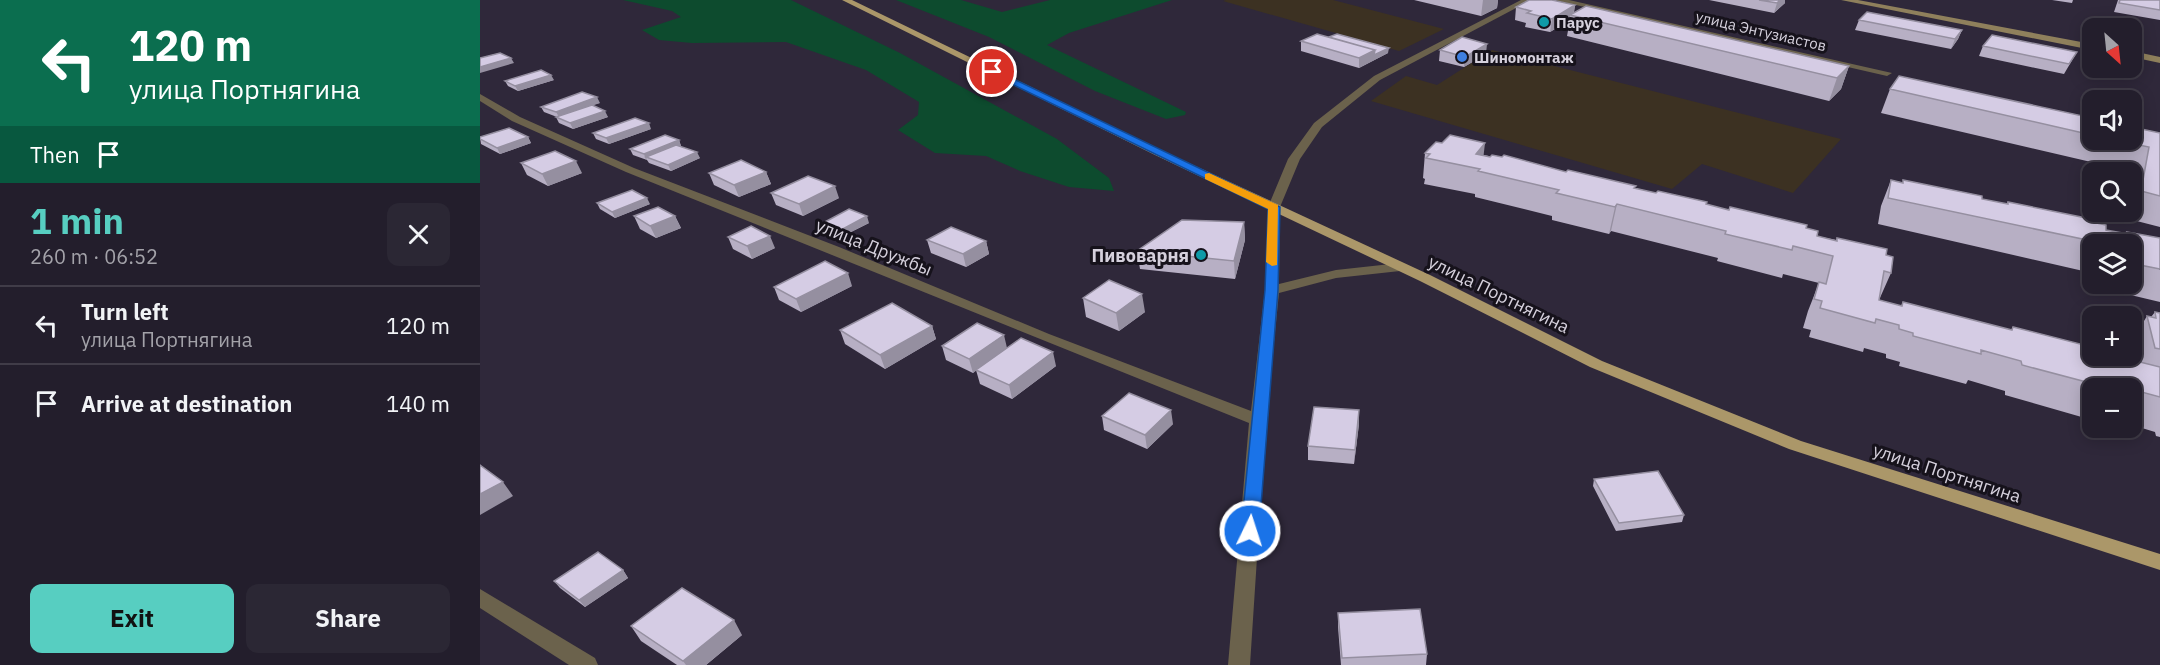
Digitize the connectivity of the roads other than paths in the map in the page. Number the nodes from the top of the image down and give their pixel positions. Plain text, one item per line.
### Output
1 (846, 0) edge
2 (1527, 0) edge
3 (1558, 0) edge
4 (1845, 0) edge
5 (2082, 45) edge
6 (2142, 56) edge
7 (2160, 60) edge
8 (1887, 73) dead end
9 (480, 98) edge
10 (1274, 207) junction
11 (1400, 267) junction
12 (1272, 290) junction
13 (1258, 420) junction
14 (2160, 562) edge
15 (480, 597) edge
16 (587, 665) edge
17 (1239, 665) edge

1 - 10 main road, улица Портнягина
2 - 10 street
3 - 8 street, улица Энтузиастов
4 - 5 street
6 - 7 street
9 - 13 street, улица Дружбы
10 - 11 main road, улица Портнягина
10 - 12 street
11 - 12 street
11 - 14 main road, улица Портнягина
12 - 13 street
13 - 17 street
15 - 16 street

